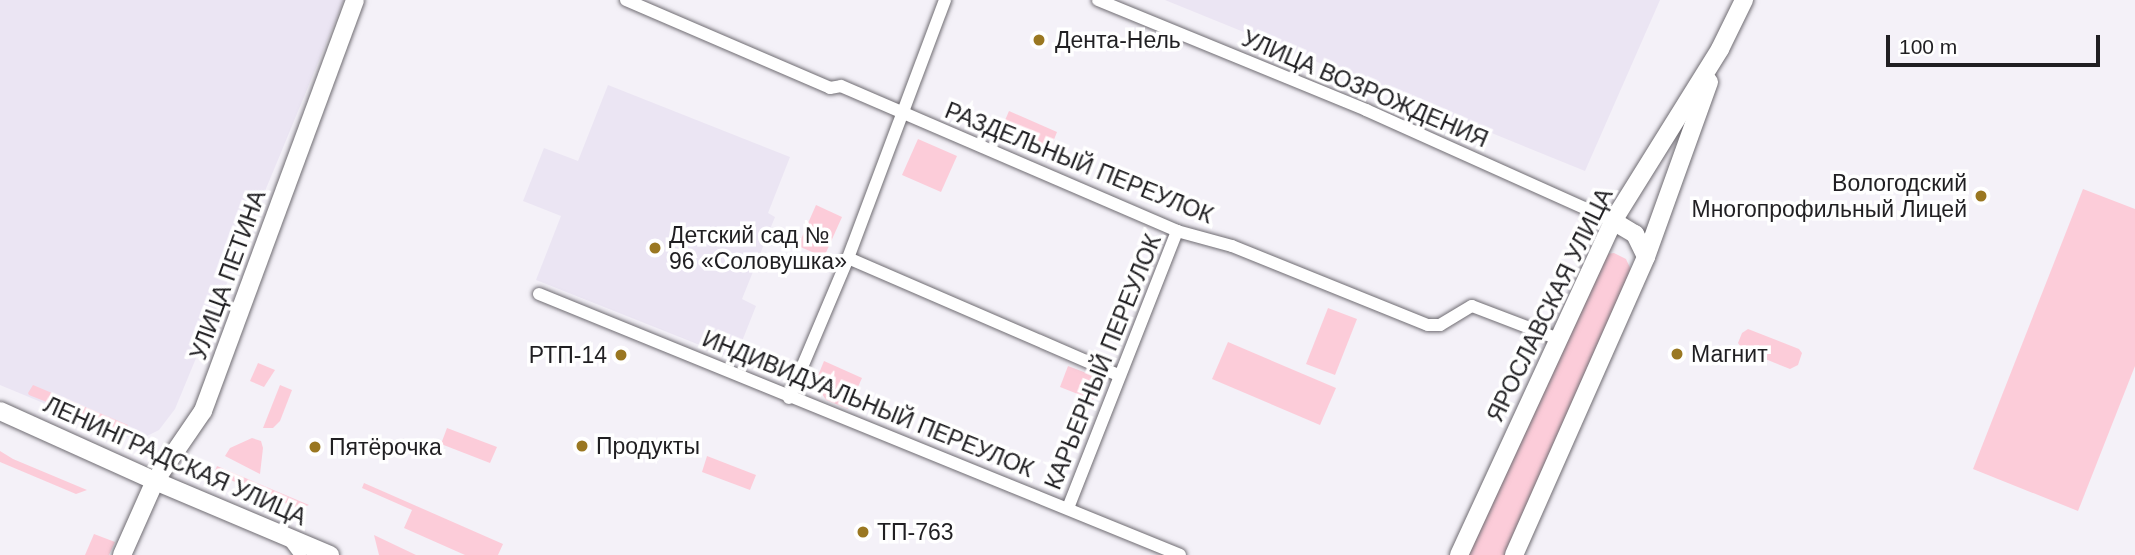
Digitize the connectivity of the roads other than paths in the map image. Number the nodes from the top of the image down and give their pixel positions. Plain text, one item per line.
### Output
1 (355, 0) edge
2 (625, 0) edge
3 (945, 0) edge
4 (1098, 0) edge
5 (1744, 0) edge
6 (1720, 49) junction
7 (904, 113) junction
8 (1613, 221) junction
9 (1177, 231) junction
10 (1646, 257) junction
11 (848, 258) junction
12 (539, 294) dead end
13 (1556, 338) junction
14 (1119, 375) junction
15 (789, 398) junction
16 (0, 411) edge
17 (155, 481) junction
18 (1068, 508) junction
19 (288, 538) junction
20 (122, 555) edge
21 (301, 555) edge
22 (330, 555) edge
23 (1180, 555) edge
24 (1459, 555) edge
25 (1514, 555) edge

1 - 17 street, УЛИЦА ПЕТИНА
2 - 7 street, РАЗДЕЛЬНЫЙ ПЕРЕУЛОК
3 - 7 street
4 - 8 street, УЛИЦА ВОЗРОЖДЕНИЯ
5 - 6 street, ЯРОСЛАВСКАЯ УЛИЦА
6 - 8 street, ЯРОСЛАВСКАЯ УЛИЦА
6 - 10 street, ЯРОСЛАВСКАЯ УЛИЦА
7 - 9 street, РАЗДЕЛЬНЫЙ ПЕРЕУЛОК
7 - 11 street
8 - 10 street
8 - 13 street, ЯРОСЛАВСКАЯ УЛИЦА
9 - 13 street, РАЗДЕЛЬНЫЙ ПЕРЕУЛОК
9 - 14 street, КАРЬЕРНЫЙ ПЕРЕУЛОК
10 - 25 street, ЯРОСЛАВСКАЯ УЛИЦА
11 - 14 street
11 - 15 street
12 - 15 street, ИНДИВИДУАЛЬНЫЙ ПЕРЕУЛОК
13 - 24 street, ЯРОСЛАВСКАЯ УЛИЦА
14 - 18 street, КАРЬЕРНЫЙ ПЕРЕУЛОК
15 - 18 street, ИНДИВИДУАЛЬНЫЙ ПЕРЕУЛОК
16 - 17 street, ЛЕНИНГРАДСКАЯ УЛИЦА
17 - 19 street, ЛЕНИНГРАДСКАЯ УЛИЦА
17 - 20 street, УЛИЦА ПЕТИНА
18 - 23 street, ИНДИВИДУАЛЬНЫЙ ПЕРЕУЛОК
19 - 21 street
19 - 22 street, ЛЕНИНГРАДСКАЯ УЛИЦА

